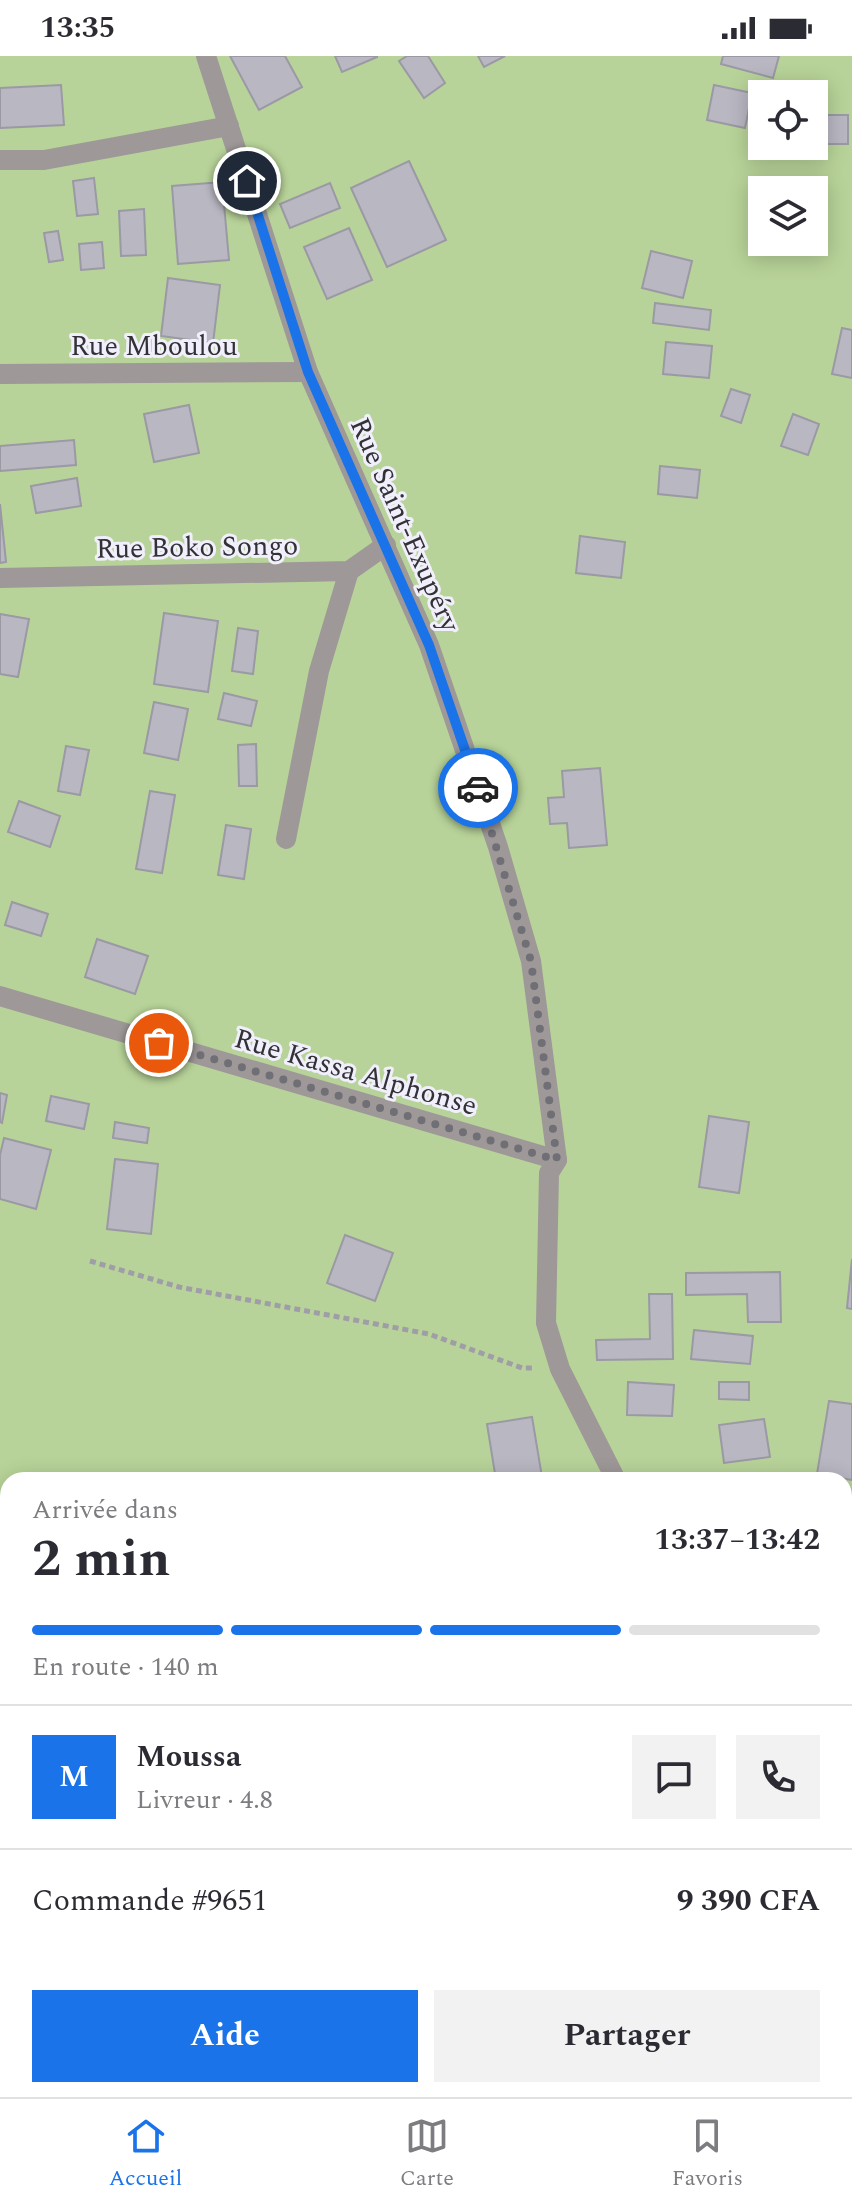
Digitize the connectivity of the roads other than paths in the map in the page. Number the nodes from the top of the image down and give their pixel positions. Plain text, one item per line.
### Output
1 (206, 56) edge
2 (229, 126) junction
3 (0, 160) edge
4 (308, 372) junction
5 (0, 374) edge
6 (386, 545) junction
7 (349, 571) junction
8 (0, 578) edge
9 (286, 839) dead end
10 (0, 996) edge
11 (557, 1160) junction
12 (612, 1472) edge

1 - 2 street, Rue Saint-Exupéry
2 - 3 street
2 - 4 street, Rue Saint-Exupéry
4 - 5 street, Rue Mboulou
4 - 6 street, Rue Saint-Exupéry
6 - 7 street
6 - 11 street, Rue Saint-Exupéry
7 - 8 street, Rue Boko Songo
7 - 9 street
10 - 11 street, Rue Kassa Alphonse
11 - 12 street, Rue Saint-Exupéry

